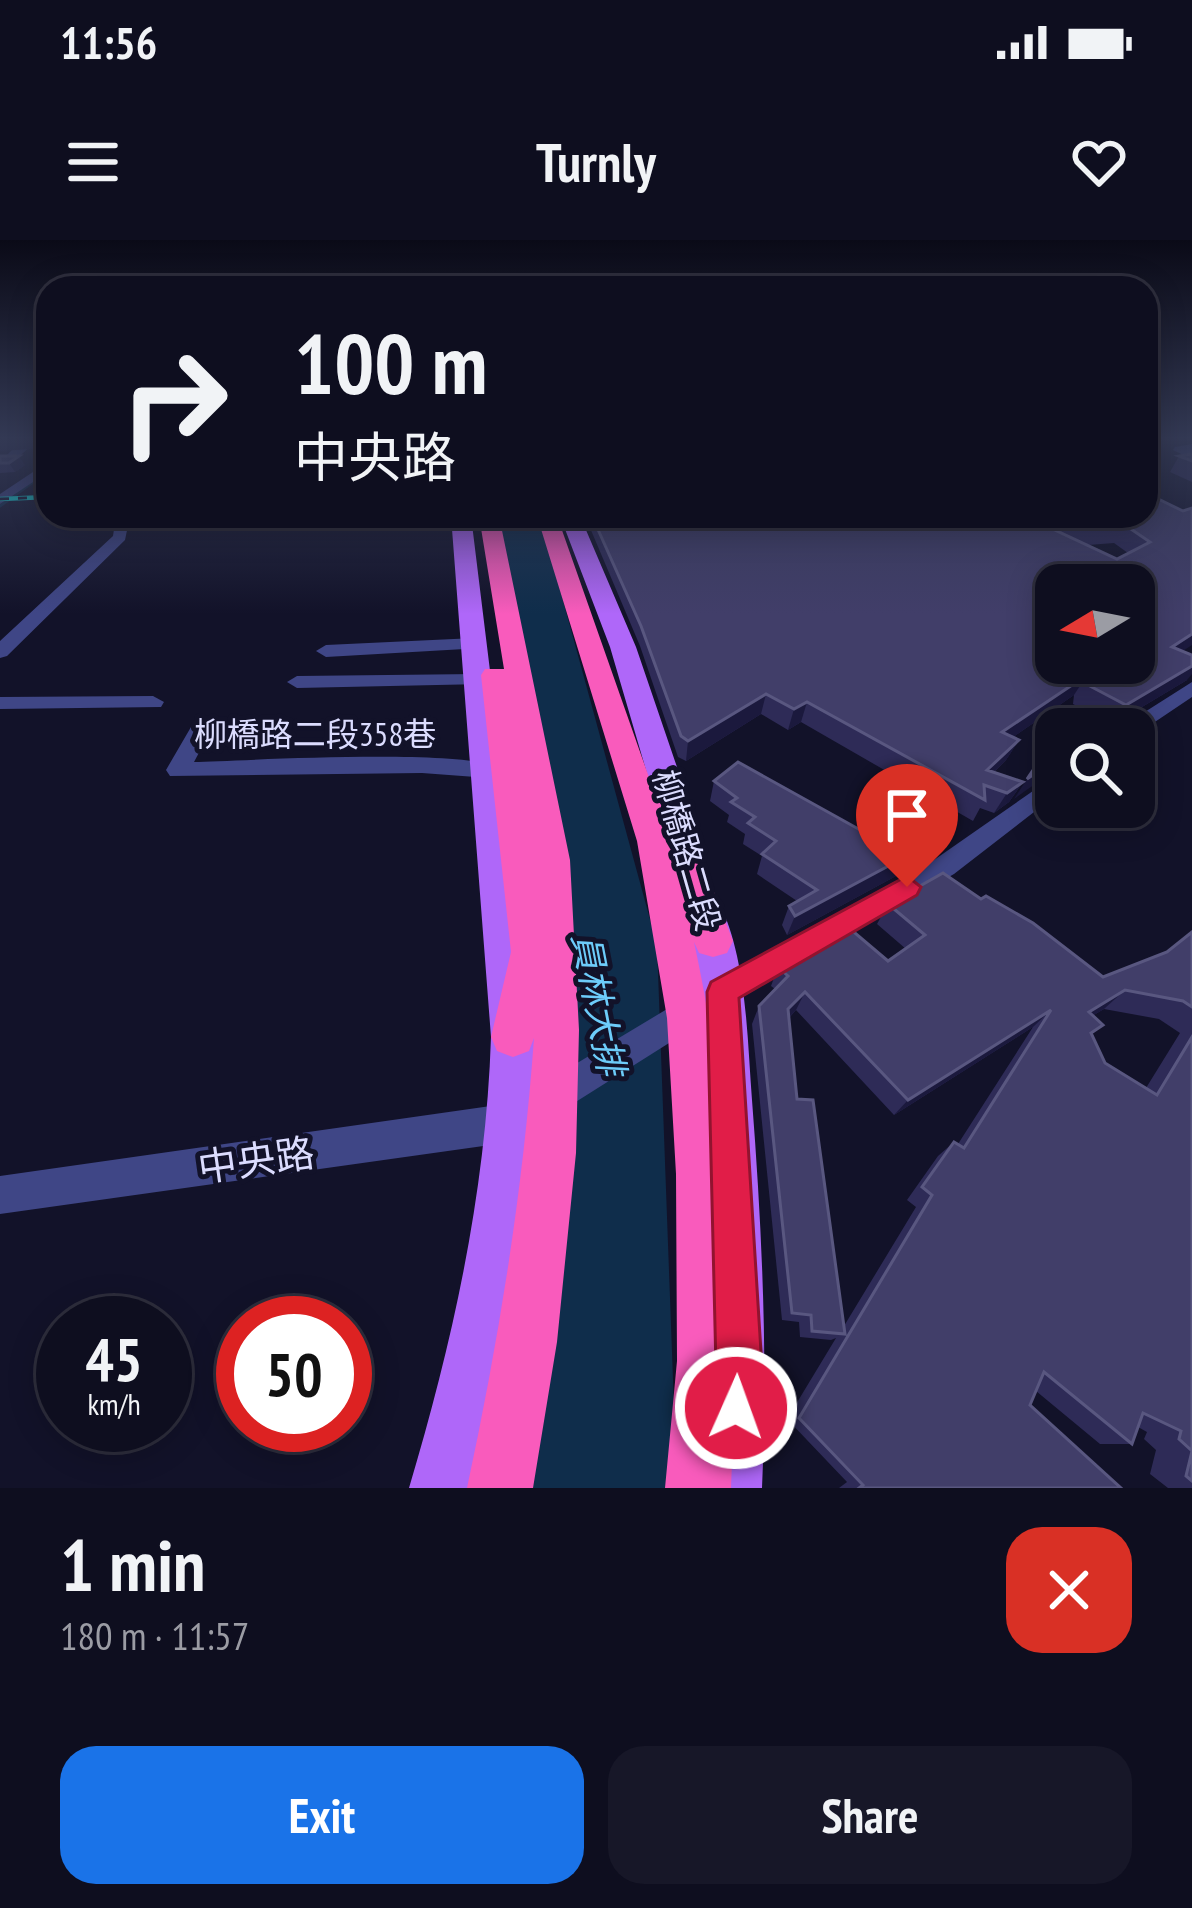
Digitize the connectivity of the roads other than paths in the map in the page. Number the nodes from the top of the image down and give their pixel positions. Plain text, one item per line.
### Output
1 (121, 528) edge
2 (463, 528) edge
3 (477, 528) edge
4 (491, 528) edge
5 (551, 528) edge
6 (564, 528) edge
7 (575, 528) edge
8 (479, 646) junction
9 (326, 651) dead end
10 (0, 652) edge
11 (297, 682) dead end
12 (1192, 688) edge
13 (153, 702) dead end
14 (0, 703) edge
15 (1163, 704) junction
16 (1155, 710) edge
17 (1192, 717) edge
18 (200, 732) dead end
19 (489, 770) junction
20 (1035, 799) edge
21 (718, 966) junction
22 (513, 1036) junction
23 (512, 1124) junction
24 (0, 1195) edge
25 (442, 1488) edge
26 (500, 1488) edge
27 (698, 1488) edge
28 (729, 1488) edge

1 - 10 street
2 - 8 main road
3 - 8 highway
4 - 26 highway
5 - 27 highway
6 - 21 highway
7 - 21 main road, 柳橋路二段
8 - 9 street
8 - 11 street
8 - 19 main road
8 - 22 highway
12 - 15 street
13 - 14 street
15 - 16 street
15 - 17 street
18 - 19 street, 柳橋路二段358巷
19 - 22 main road
20 - 21 street
21 - 23 street
21 - 28 main road, 柳橋路二段
22 - 23 main road
23 - 24 street, 中央路
23 - 25 main road

